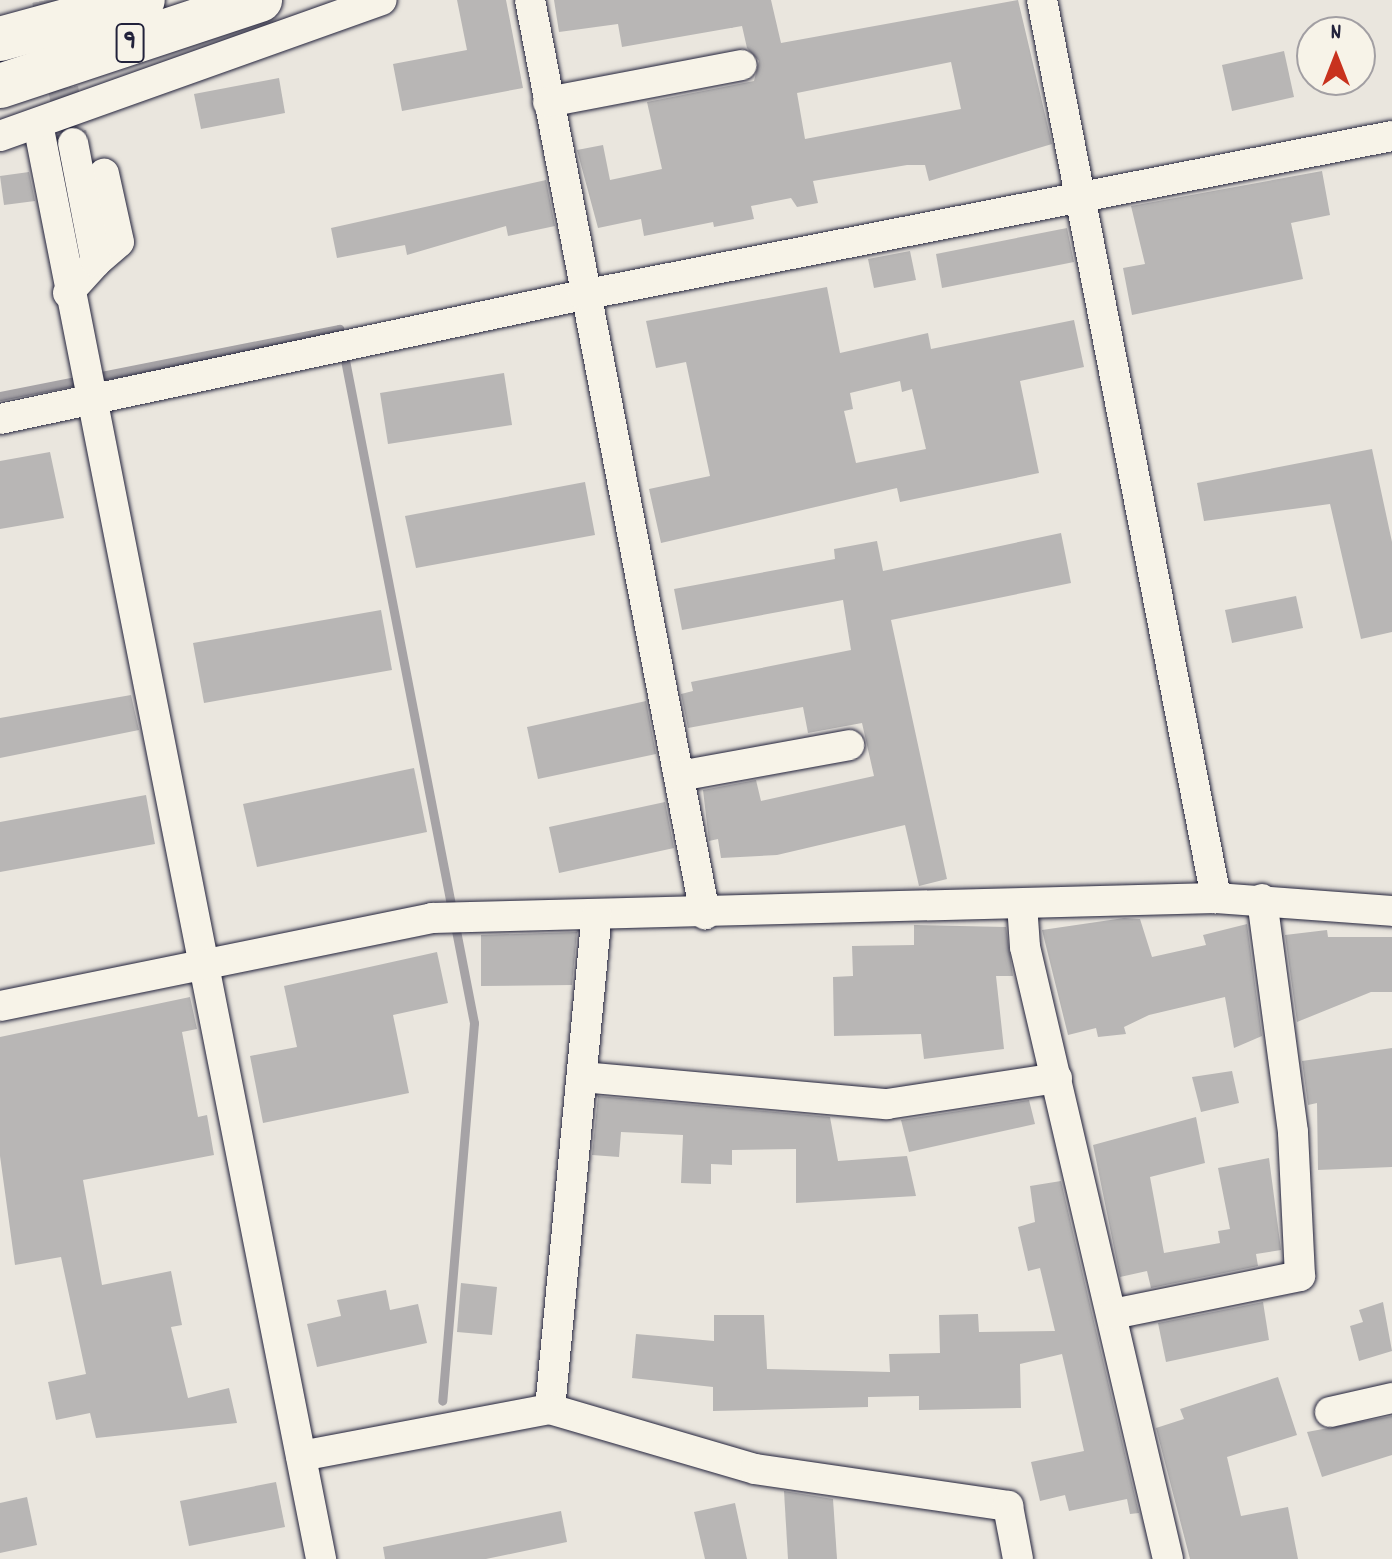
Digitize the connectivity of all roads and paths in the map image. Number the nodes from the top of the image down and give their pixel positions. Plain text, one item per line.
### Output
1 (91, 0) edge
2 (143, 0) edge
3 (262, 0) edge
4 (382, 0) edge
5 (530, 0) edge
6 (1042, 0) edge
7 (0, 37) edge
8 (232, 52) junction
9 (742, 65) dead end
10 (0, 86) edge
11 (548, 102) junction
12 (38, 124) junction
13 (0, 136) edge
14 (1392, 136) edge
15 (73, 143) tunnel mouth
16 (104, 174) dead end
17 (1078, 197) junction
18 (96, 262) junction
19 (68, 293) junction
20 (583, 295) junction
21 (87, 403) junction
22 (0, 419) edge
23 (849, 745) dead end
24 (679, 776) junction
25 (1216, 898) junction
26 (1262, 899) junction
27 (1022, 904) junction
28 (1392, 911) edge
29 (705, 914) junction
30 (597, 915) junction
31 (205, 967) junction
32 (0, 1006) edge
33 (582, 1077) junction
34 (1057, 1078) junction
35 (1113, 1314) junction
36 (1392, 1398) edge
37 (550, 1409) junction
38 (1330, 1412) dead end
39 (301, 1456) junction
40 (321, 1559) edge
41 (1018, 1559) edge
42 (1168, 1559) edge

1 - 7 highway, 9
2 - 7 highway, 9
3 - 8 street
3 - 10 highway, 9
4 - 8 street
5 - 11 street
6 - 17 street
8 - 12 street
9 - 11 street
11 - 20 street
12 - 13 street
12 - 19 street
14 - 17 street
15 - 18 street
16 - 18 street
17 - 20 street
17 - 25 street
18 - 19 street
19 - 21 street
20 - 21 street
20 - 24 street
21 - 22 street
21 - 31 street
23 - 24 street
24 - 29 street
25 - 26 street
25 - 27 street
26 - 28 street
26 - 35 street
27 - 29 street
27 - 34 street
29 - 30 street
30 - 31 street
30 - 33 street
31 - 32 street
31 - 39 street
33 - 34 street
33 - 37 street
34 - 35 street
35 - 42 street
36 - 38 street
37 - 39 street
37 - 41 street
39 - 40 street

